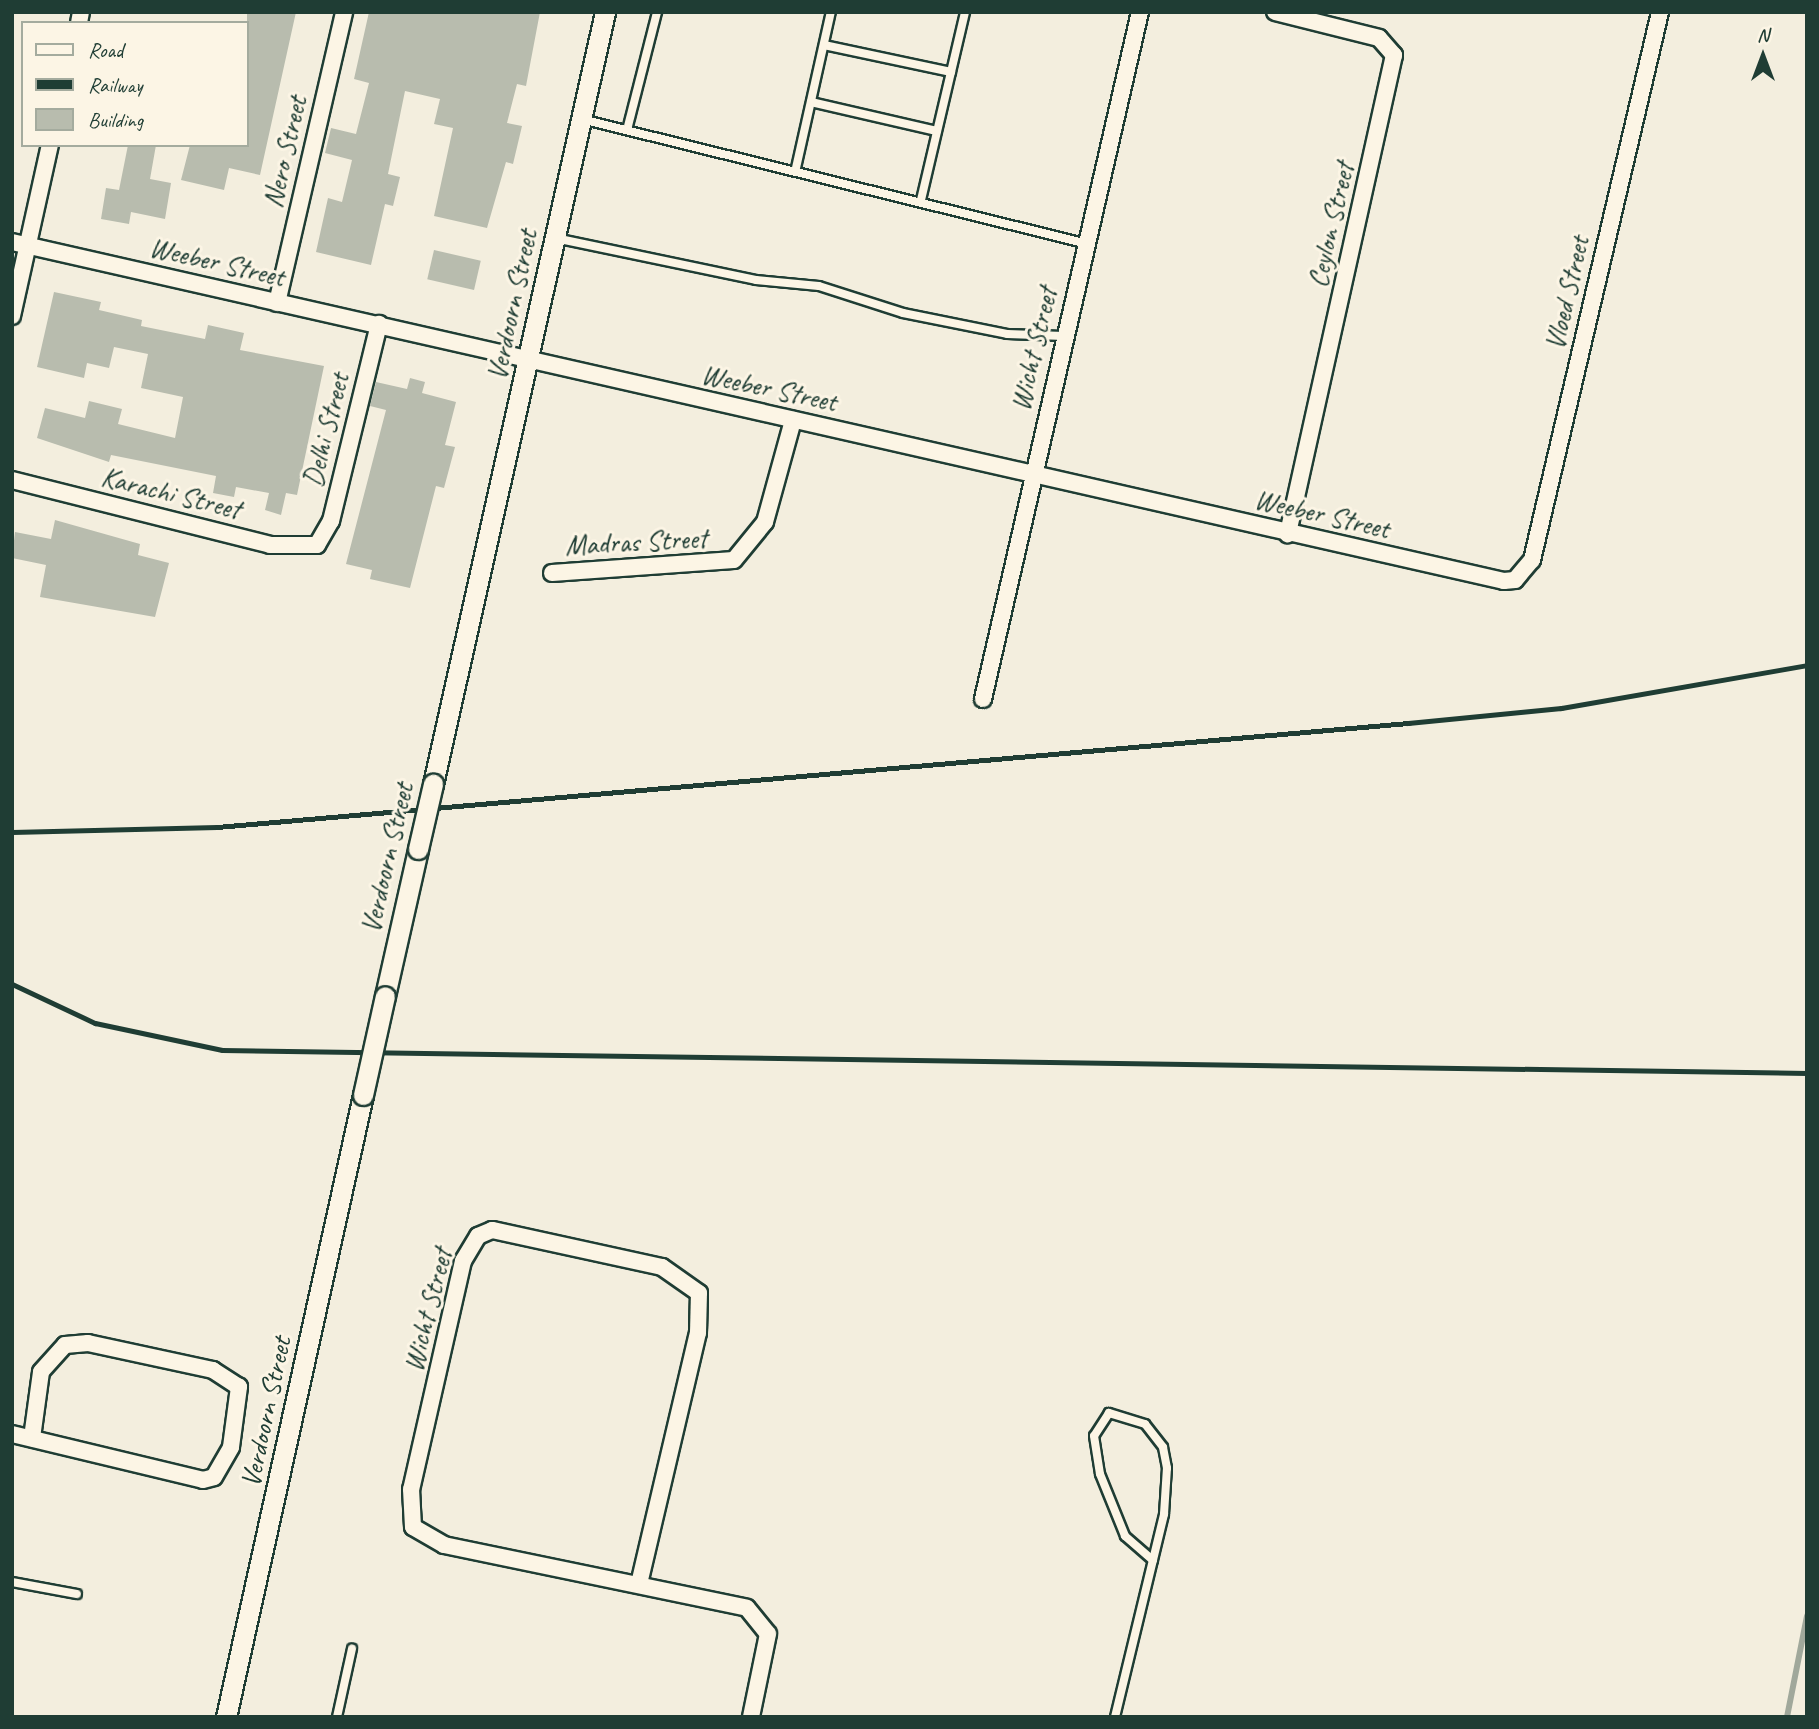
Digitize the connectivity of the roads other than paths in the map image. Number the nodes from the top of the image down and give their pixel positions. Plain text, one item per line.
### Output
1 (344, 12) edge
2 (605, 12) edge
3 (657, 12) edge
4 (831, 12) edge
5 (965, 12) edge
6 (1140, 12) edge
7 (1275, 12) edge
8 (1660, 12) edge
9 (824, 45) junction
10 (951, 72) junction
11 (811, 102) junction
12 (579, 119) junction
13 (627, 130) junction
14 (937, 131) junction
15 (49, 147) edge
16 (796, 168) junction
17 (921, 200) junction
18 (555, 238) junction
19 (1084, 243) junction
20 (20, 244) edge
21 (277, 303) junction
22 (12, 316) edge
23 (379, 324) junction
24 (1064, 336) junction
25 (529, 362) junction
26 (793, 420) junction
27 (1033, 473) junction
28 (12, 480) edge
29 (1288, 534) junction
30 (317, 545) joint
31 (552, 573) dead end
32 (1516, 580) joint
33 (983, 699) dead end
34 (12, 1434) edge
35 (32, 1438) junction
36 (1153, 1560) junction
37 (12, 1582) edge
38 (639, 1584) junction
39 (77, 1594) dead end
40 (352, 1649) dead end
41 (226, 1717) edge
42 (337, 1717) edge
43 (751, 1717) edge
44 (1115, 1717) edge

1 - 21 street, Nero Street
2 - 12 street, Verdoorn Street
3 - 13 lane
4 - 9 lane
5 - 10 lane
6 - 19 street, Wicht Street
7 - 29 street, Ceylon Street
8 - 32 street, Vloed Street
9 - 10 lane
9 - 11 lane
10 - 14 lane
11 - 14 lane
11 - 16 lane
12 - 13 lane
12 - 18 street, Verdoorn Street
13 - 16 lane
14 - 17 lane
15 - 20 street
16 - 17 lane
17 - 19 lane
18 - 24 lane
18 - 25 street, Verdoorn Street
19 - 24 street, Wicht Street
20 - 21 street, Weeber Street
20 - 22 street
21 - 23 street, Weeber Street
23 - 25 street, Weeber Street
23 - 30 street, Delhi Street
24 - 27 street, Wicht Street
25 - 26 street, Weeber Street
25 - 41 street, Verdoorn Street, bridge
26 - 27 street, Weeber Street
26 - 31 street, Madras Street
27 - 29 street, Weeber Street
27 - 33 street, Wicht Street
28 - 30 street, Karachi Street
29 - 32 street, Weeber Street
34 - 35 street
35 - 35 street
36 - 36 lane
36 - 44 lane
37 - 39 lane
38 - 38 street, Wicht Street
38 - 43 street, Wicht Street
40 - 42 lane

